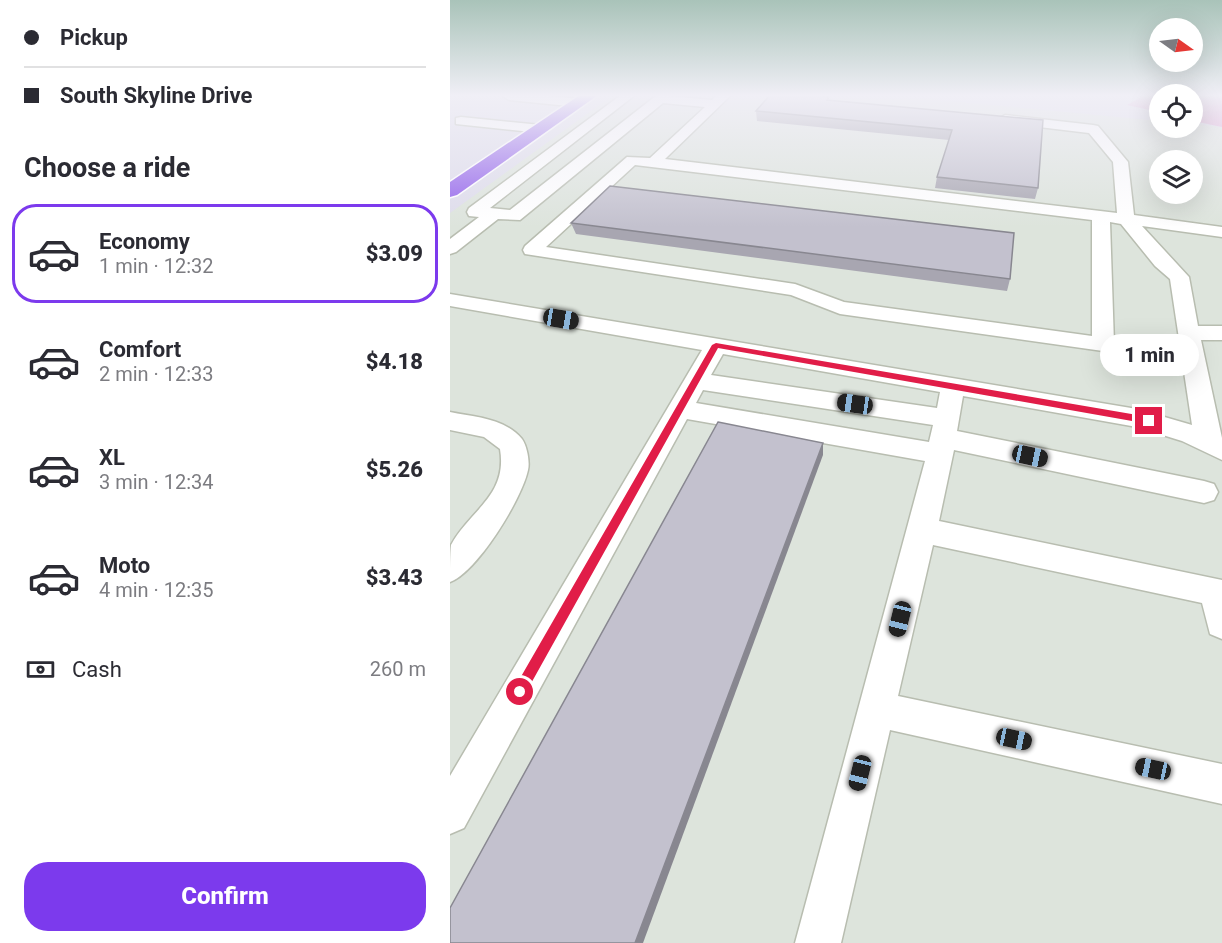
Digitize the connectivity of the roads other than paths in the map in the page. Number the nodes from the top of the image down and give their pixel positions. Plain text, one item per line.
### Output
1 (526, 139) edge
2 (571, 139) edge
3 (610, 139) edge
4 (678, 139) edge
5 (1101, 139) edge
6 (654, 162) junction
7 (450, 191) edge
8 (494, 214) junction
9 (1101, 216) junction
10 (1126, 219) junction
11 (1222, 232) edge
12 (450, 248) edge
13 (450, 300) edge
14 (1189, 333) junction
15 (1222, 333) edge
16 (716, 345) junction
17 (697, 381) junction
18 (681, 409) junction
19 (450, 421) edge
20 (945, 424) junction
21 (1215, 446) edge
22 (1204, 492) dead end
23 (922, 530) junction
24 (450, 568) edge
25 (1222, 623) edge
26 (876, 709) junction
27 (1222, 784) edge
28 (450, 814) edge
29 (818, 943) edge

1 - 7 main road
2 - 8 street
3 - 8 street
4 - 6 street
5 - 10 street
6 - 9 street
6 - 9 street
8 - 12 street
9 - 10 street
10 - 11 street
10 - 14 street
13 - 16 street
14 - 15 street
14 - 21 street
16 - 17 street
16 - 20 street
17 - 18 street
17 - 20 street
18 - 20 street
18 - 28 street
19 - 24 street
20 - 21 street
20 - 22 street
20 - 23 street
23 - 25 street
23 - 26 street
26 - 27 street
26 - 29 street

